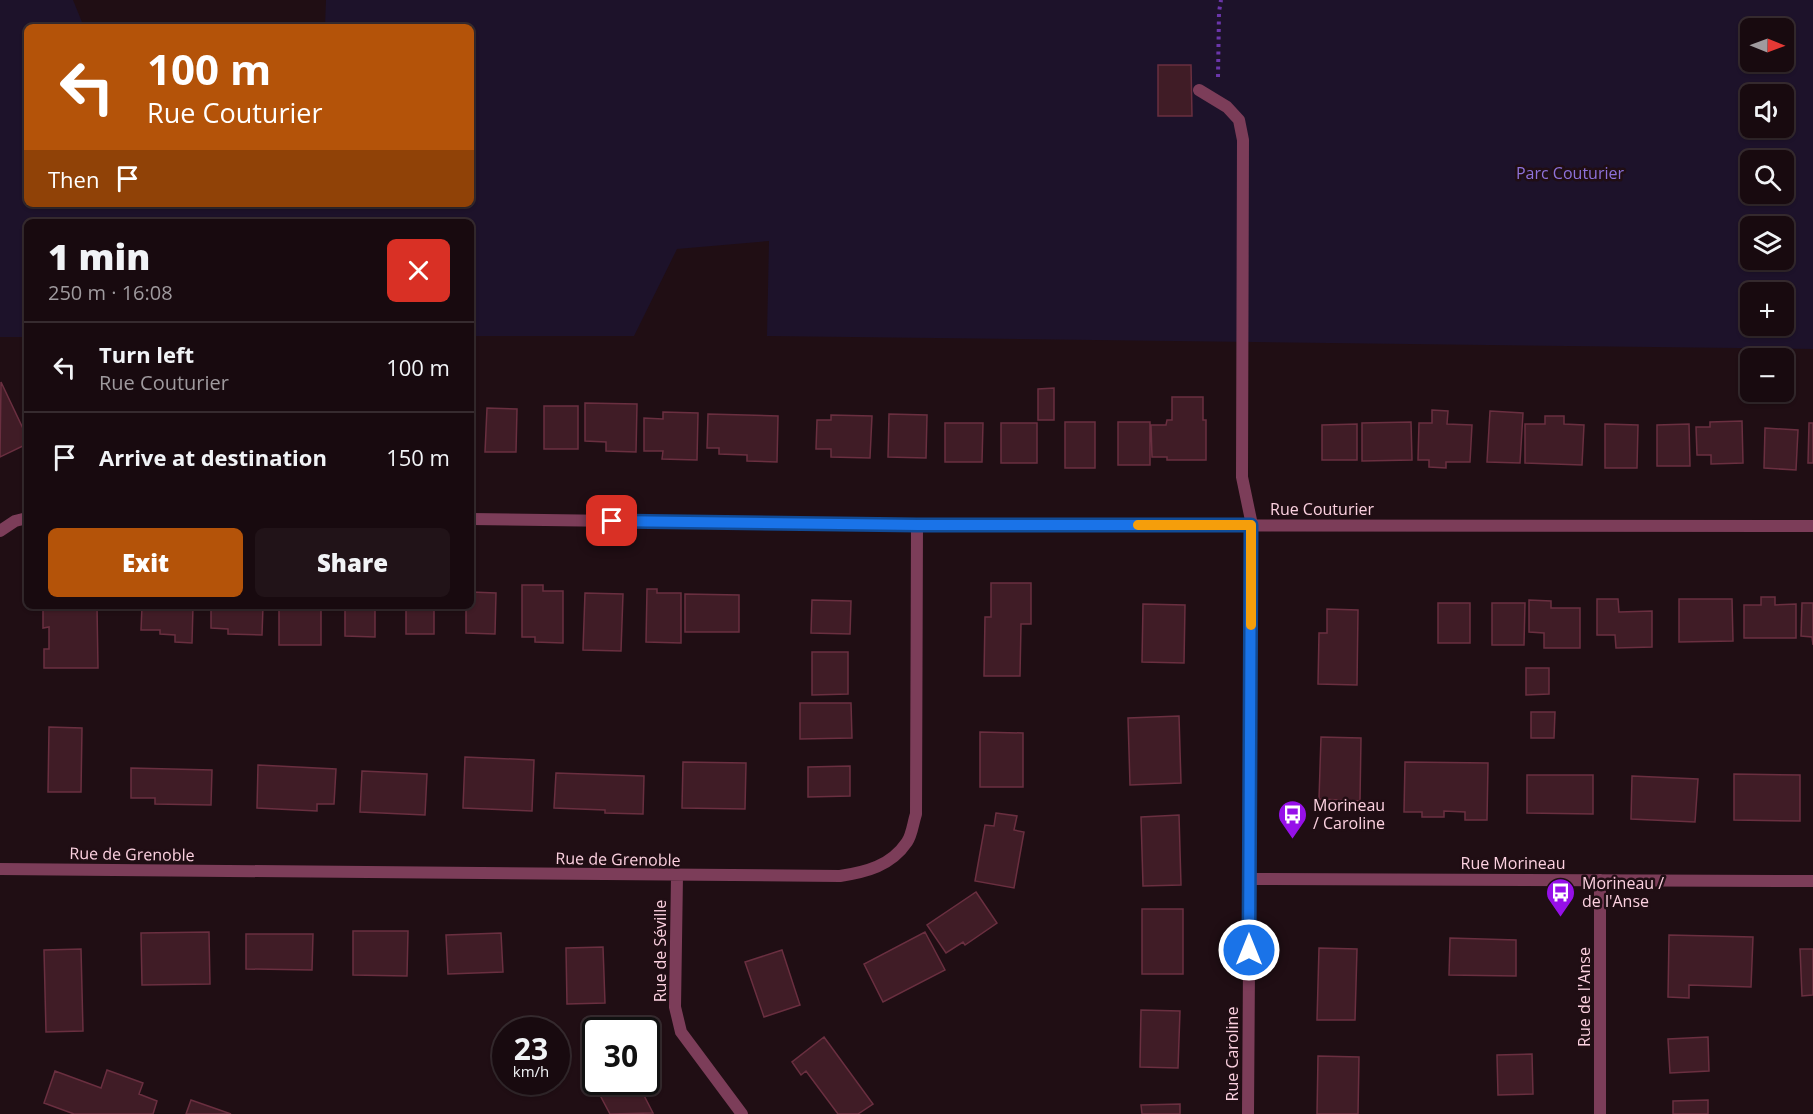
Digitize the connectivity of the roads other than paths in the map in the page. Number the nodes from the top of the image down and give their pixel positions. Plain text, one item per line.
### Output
1 (1199, 90) dead end
2 (24, 519) edge
3 (474, 519) edge
4 (917, 525) junction
5 (1251, 525) junction
6 (1813, 526) edge
7 (0, 531) edge
8 (0, 869) edge
9 (677, 876) junction
10 (1249, 879) junction
11 (1600, 880) junction
12 (1813, 881) edge
13 (742, 1114) edge
14 (1248, 1114) edge
15 (1600, 1114) edge

1 - 5 street, Rue Caroline
2 - 7 street
3 - 4 street, Rue Couturier
4 - 5 street, Rue Couturier
4 - 9 street, Rue de Grenoble
5 - 6 street, Rue Couturier
5 - 10 street, Rue Caroline
8 - 9 street, Rue de Grenoble
9 - 13 street, Rue de Séville
10 - 11 street, Rue Morineau
10 - 14 street, Rue Caroline
11 - 12 street, Rue Morineau
11 - 15 street, Rue de l'Anse

